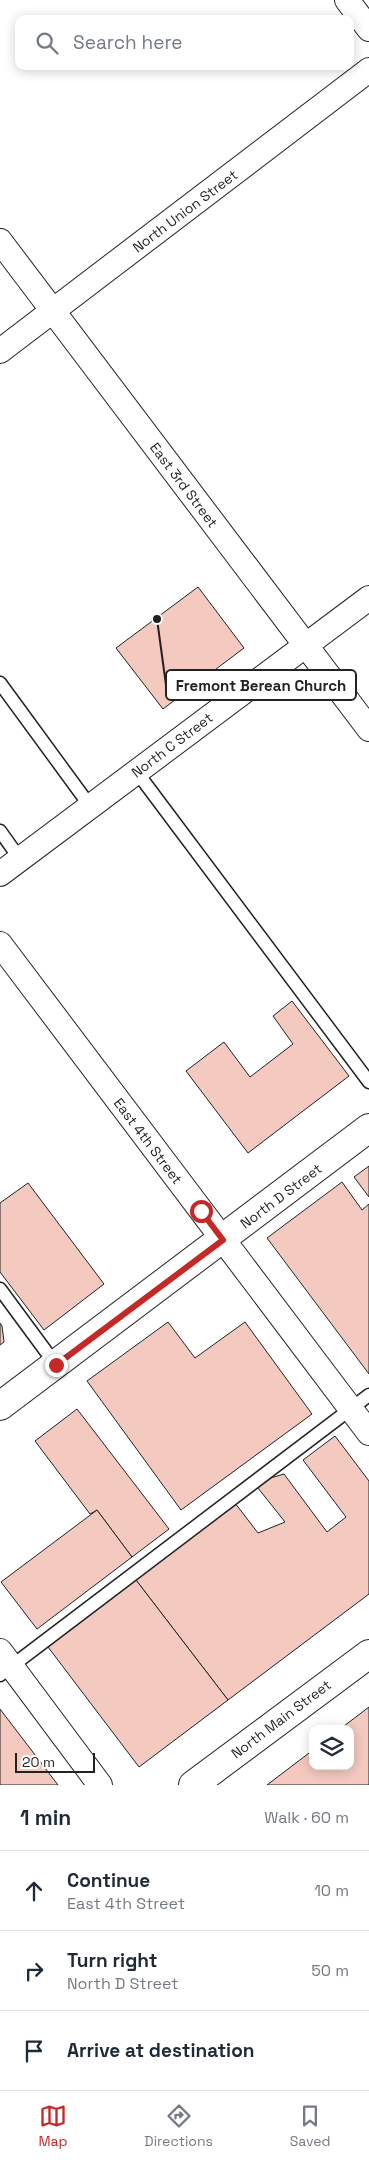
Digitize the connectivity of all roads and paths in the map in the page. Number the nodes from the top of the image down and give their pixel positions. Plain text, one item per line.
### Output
1 (347, 0) edge
2 (369, 29) edge
3 (369, 70) edge
4 (0, 241) edge
5 (53, 312) junction
6 (0, 351) edge
7 (369, 598) edge
8 (306, 646) junction
9 (0, 682) edge
10 (369, 729) edge
11 (136, 772) junction
12 (90, 806) junction
13 (0, 831) edge
14 (20, 859) junction
15 (0, 874) edge
16 (0, 944) edge
17 (369, 1082) edge
18 (369, 1128) edge
19 (223, 1240) junction
20 (0, 1289) edge
21 (56, 1365) junction
22 (360, 1402) edge
23 (0, 1406) edge
24 (369, 1433) edge
25 (369, 1654) edge
26 (4, 1664) edge
27 (100, 1785) edge
28 (193, 1785) edge

1 - 2 street
3 - 5 street, North Union Street
4 - 5 street, East 3rd Street
5 - 6 street, North Union Street
5 - 8 street, East 3rd Street
7 - 8 street, North C Street
8 - 10 street, East 3rd Street
8 - 11 street, North C Street
9 - 12 lane
11 - 12 street, North C Street
11 - 17 lane
12 - 14 street, North C Street
13 - 14 lane
14 - 15 street, North C Street
16 - 19 street, East 4th Street
18 - 19 main road, North D Street
19 - 21 main road, North D Street
19 - 22 street, East 4th Street
20 - 21 lane
21 - 23 main road, North D Street
22 - 24 street, East 4th Street
22 - 26 lane
25 - 28 main road, North Main Street
26 - 27 street

